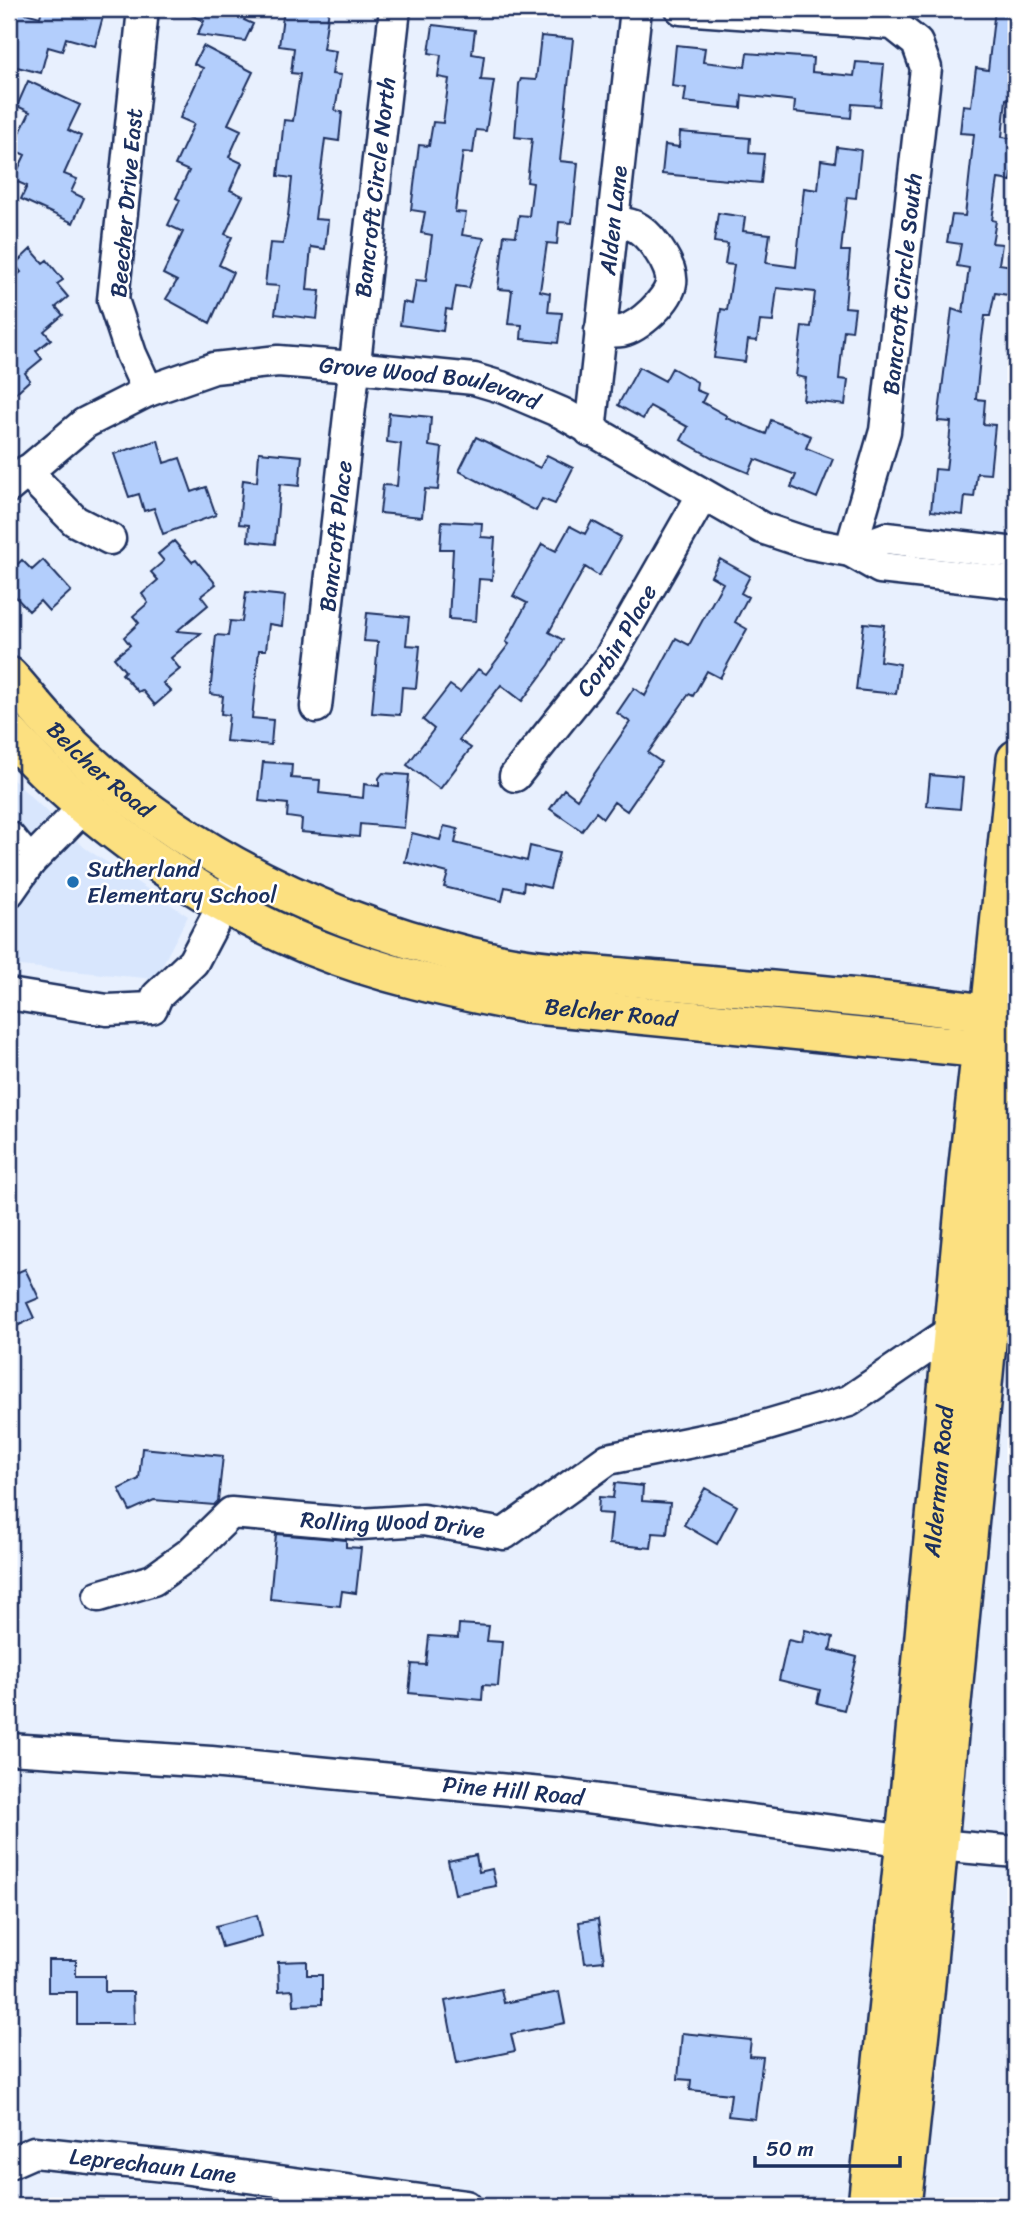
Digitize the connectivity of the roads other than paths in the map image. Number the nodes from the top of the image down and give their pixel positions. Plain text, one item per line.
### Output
1 (144, 9) edge
2 (395, 9) edge
3 (636, 9) edge
4 (681, 9) edge
5 (613, 221) junction
6 (600, 331) junction
7 (353, 367) junction
8 (148, 391) junction
9 (590, 431) junction
10 (18, 479) edge
11 (702, 496) junction
12 (110, 539) dead end
13 (850, 551) junction
14 (1016, 553) edge
15 (1016, 583) edge
16 (9, 676) edge
17 (316, 707) dead end
18 (9, 733) edge
19 (1016, 759) edge
20 (515, 776) dead end
21 (109, 779) junction
22 (84, 807) junction
23 (9, 837) edge
24 (30, 862) junction
25 (242, 870) junction
26 (9, 892) edge
27 (223, 903) junction
28 (9, 994) edge
29 (1006, 1038) edge
30 (953, 1330) junction
31 (99, 1596) dead end
32 (9, 1749) edge
33 (922, 1842) junction
34 (1016, 1852) edge
35 (9, 2163) edge
36 (466, 2206) edge
37 (867, 2206) edge
38 (902, 2206) edge

1 - 8 street, Beecher Drive East
2 - 7 street, Bancroft Circle North
3 - 5 street, Alden Lane
4 - 13 street, Bancroft Circle South
5 - 6 street, Alden Lane
5 - 6 street
6 - 9 street, Alden Lane
7 - 8 street, Grove Wood Boulevard
7 - 9 street, Grove Wood Boulevard
7 - 17 street, Bancroft Place
8 - 10 street, Grove Wood Boulevard
9 - 11 street, Grove Wood Boulevard
10 - 12 street
11 - 13 street, Grove Wood Boulevard
11 - 20 street, Corbin Place
13 - 14 street
13 - 15 street, Grove Wood Boulevard
16 - 21 main road, Belcher Road
18 - 22 main road, Belcher Road
19 - 29 main road, Alderman Road
21 - 22 main road
21 - 25 main road, Belcher Road
22 - 24 street
22 - 27 main road, Belcher Road
23 - 24 street
24 - 26 street
25 - 27 street
25 - 29 main road, Belcher Road
27 - 28 street
27 - 29 main road, Belcher Road
29 - 30 main road, Alderman Road
29 - 33 main road, Alderman Road
30 - 31 street, Rolling Wood Drive
30 - 33 main road, Alderman Road
32 - 33 street, Pine Hill Road
33 - 34 street, Pine Hill Road
33 - 37 main road, Alderman Road
33 - 38 main road, Alderman Road
35 - 36 street, Leprechaun Lane

